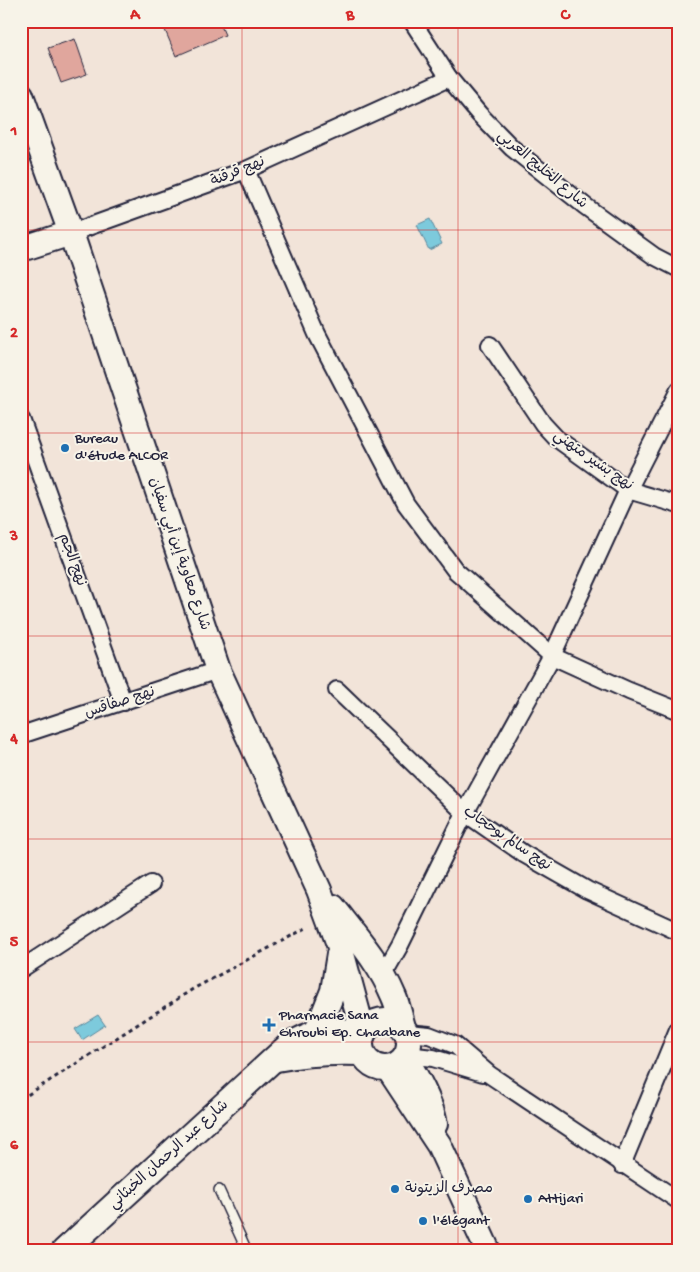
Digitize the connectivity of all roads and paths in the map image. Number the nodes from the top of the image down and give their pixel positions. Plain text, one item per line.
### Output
1 (412, 21) edge
2 (449, 78) junction
3 (21, 95) edge
4 (246, 170) junction
5 (71, 233) junction
6 (21, 249) edge
7 (679, 269) edge
8 (490, 345) dead end
9 (679, 390) edge
10 (21, 419) edge
11 (628, 490) junction
12 (679, 505) edge
13 (552, 656) junction
14 (218, 670) junction
15 (337, 690) dead end
16 (123, 702) junction
17 (679, 711) edge
18 (21, 735) edge
19 (465, 813) junction
20 (151, 884) dead end
21 (319, 890) junction
22 (329, 916) junction
23 (679, 932) edge
24 (340, 947) junction
25 (21, 970) edge
26 (383, 975) junction
27 (679, 1026) edge
28 (317, 1032) junction
29 (363, 1040) junction
30 (402, 1048) junction
31 (274, 1059) junction
32 (490, 1075) junction
33 (21, 1099) edge
34 (622, 1164) junction
35 (219, 1190) dead end
36 (679, 1201) edge
37 (64, 1251) edge
38 (247, 1251) edge
39 (488, 1251) edge

1 - 2 street, شارع الخليج العربي
2 - 4 street, نهج قرقنة
2 - 7 street, شارع الخليج العربي
3 - 5 main road, شارع معاوية إبن أبي سفيان
4 - 5 street, نهج قرقنة
4 - 13 street
5 - 6 main road, نهج قرقنة
5 - 14 main road, شارع معاوية إبن أبي سفيان
8 - 11 street, نهج بشير متهني
9 - 11 street
10 - 16 street, نهج الجم
11 - 12 street, نهج بشير متهني
11 - 13 street
13 - 17 street
13 - 19 street
14 - 16 street, نهج صفاقس
14 - 21 main road, شارع معاوية إبن أبي سفيان
15 - 19 street, نهج سالم بوحجاب
16 - 18 street, نهج صفاقس
19 - 23 street, نهج سالم بوحجاب
19 - 26 street
20 - 25 street
21 - 22 main road, شارع معاوية إبن أبي سفيان
21 - 26 main road, شارع معاوية إبن أبي سفيان
22 - 24 main road, شارع معاوية إبن أبي سفيان
22 - 33 path
24 - 28 main road
24 - 29 main road, شارع معاوية إبن أبي سفيان
26 - 30 main road, شارع معاوية إبن أبي سفيان
27 - 34 street
28 - 29 main road
28 - 31 main road, شارع عبد الرحمان الخبثاني
29 - 30 main road
29 - 30 main road
29 - 31 main road
30 - 32 street
30 - 32 street
30 - 39 main road, شارع معاوية إبن أبي سفيان
31 - 37 main road, شارع عبد الرحمان الخبثاني
32 - 34 street
34 - 36 street
35 - 38 lane

